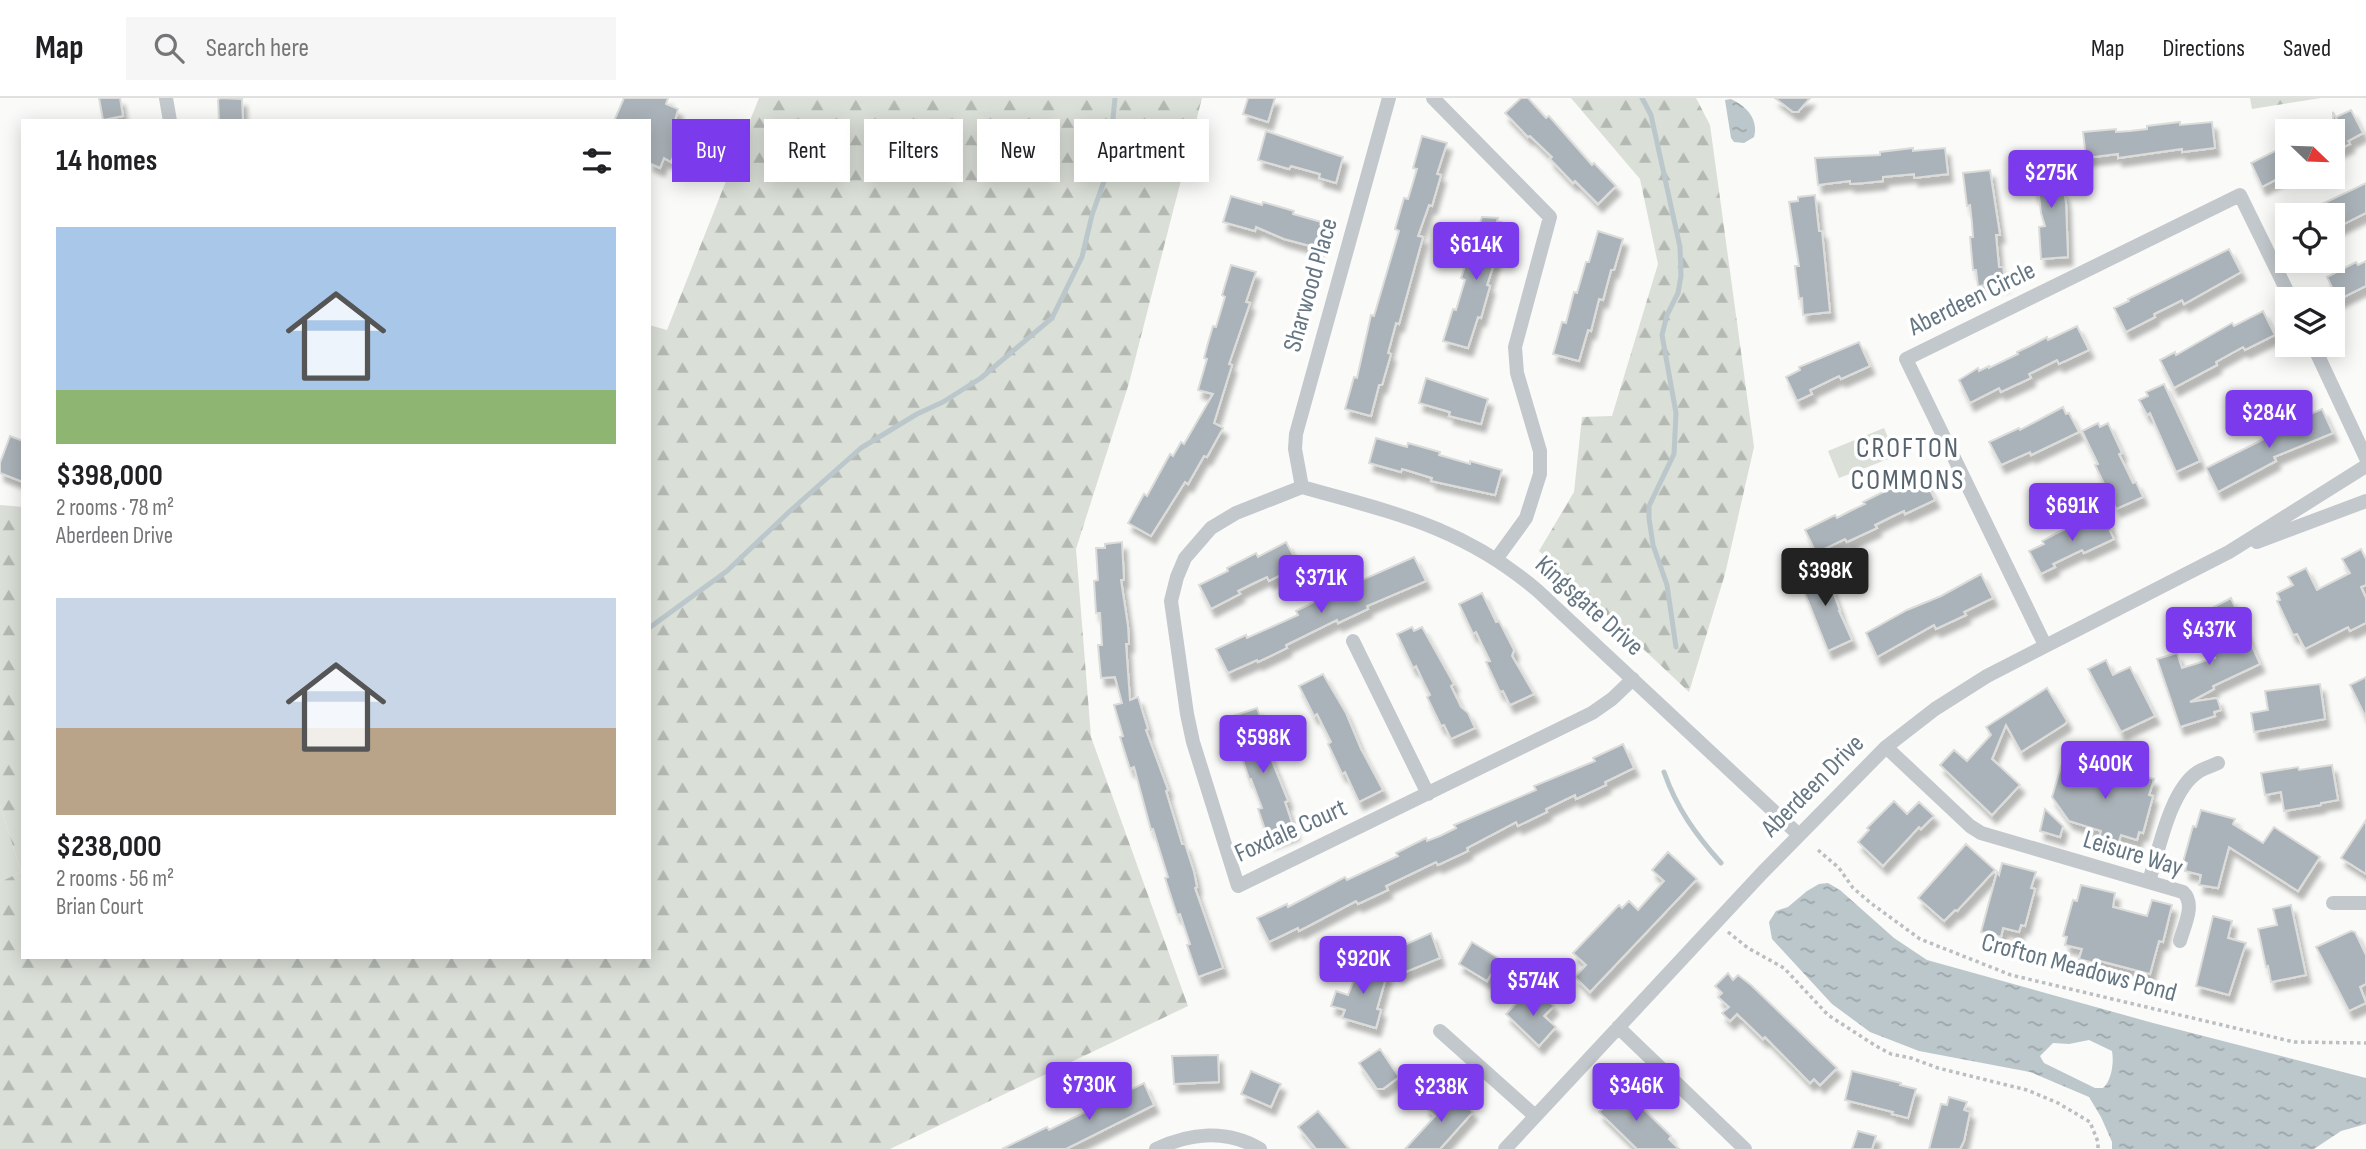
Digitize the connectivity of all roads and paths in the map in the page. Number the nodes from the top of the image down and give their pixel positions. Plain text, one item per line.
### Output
1 (166, 98) edge
2 (1389, 98) edge
3 (1433, 98) edge
4 (170, 119) edge
5 (2285, 287) edge
6 (2319, 357) edge
7 (2366, 458) edge
8 (2366, 466) edge
9 (1302, 487) junction
10 (2366, 501) edge
11 (2229, 552) junction
12 (1497, 558) junction
13 (1353, 641) dead end
14 (2045, 645) junction
15 (1633, 679) junction
16 (1886, 747) junction
17 (2218, 763) dead end
18 (1428, 794) junction
19 (1798, 834) junction
20 (1818, 850) dead end
21 (2148, 881) junction
22 (2333, 903) dead end
23 (2366, 903) edge
24 (1716, 922) junction
25 (2180, 941) dead end
26 (1618, 1027) junction
27 (1440, 1031) dead end
28 (2366, 1043) edge
29 (1535, 1116) junction
30 (1156, 1149) edge
31 (1259, 1149) edge
32 (1505, 1149) edge
33 (1745, 1149) edge
34 (2098, 1149) edge

1 - 4 street
2 - 9 street, Sharwood Place
3 - 12 street
5 - 14 street, Aberdeen Circle
6 - 7 street
8 - 11 street, Aberdeen Drive
9 - 12 street, Kingsgate Drive
9 - 18 street, Foxdale Court
10 - 11 street, Aberdeen Drive
11 - 14 street, Aberdeen Drive
12 - 15 street, Kingsgate Drive
13 - 18 street
14 - 16 street, Aberdeen Drive
15 - 18 street, Foxdale Court
15 - 19 street, Kingsgate Drive
16 - 19 street, Aberdeen Drive
16 - 21 street, Leisure Way
17 - 21 street
19 - 24 street, Aberdeen Drive
20 - 28 path, Crofton Meadows Pond
21 - 25 street, Leisure Way
22 - 23 street
24 - 26 street, Aberdeen Drive
24 - 34 path
26 - 29 street, Aberdeen Drive
26 - 33 street
27 - 29 street
29 - 32 street, Aberdeen Drive
30 - 31 street

